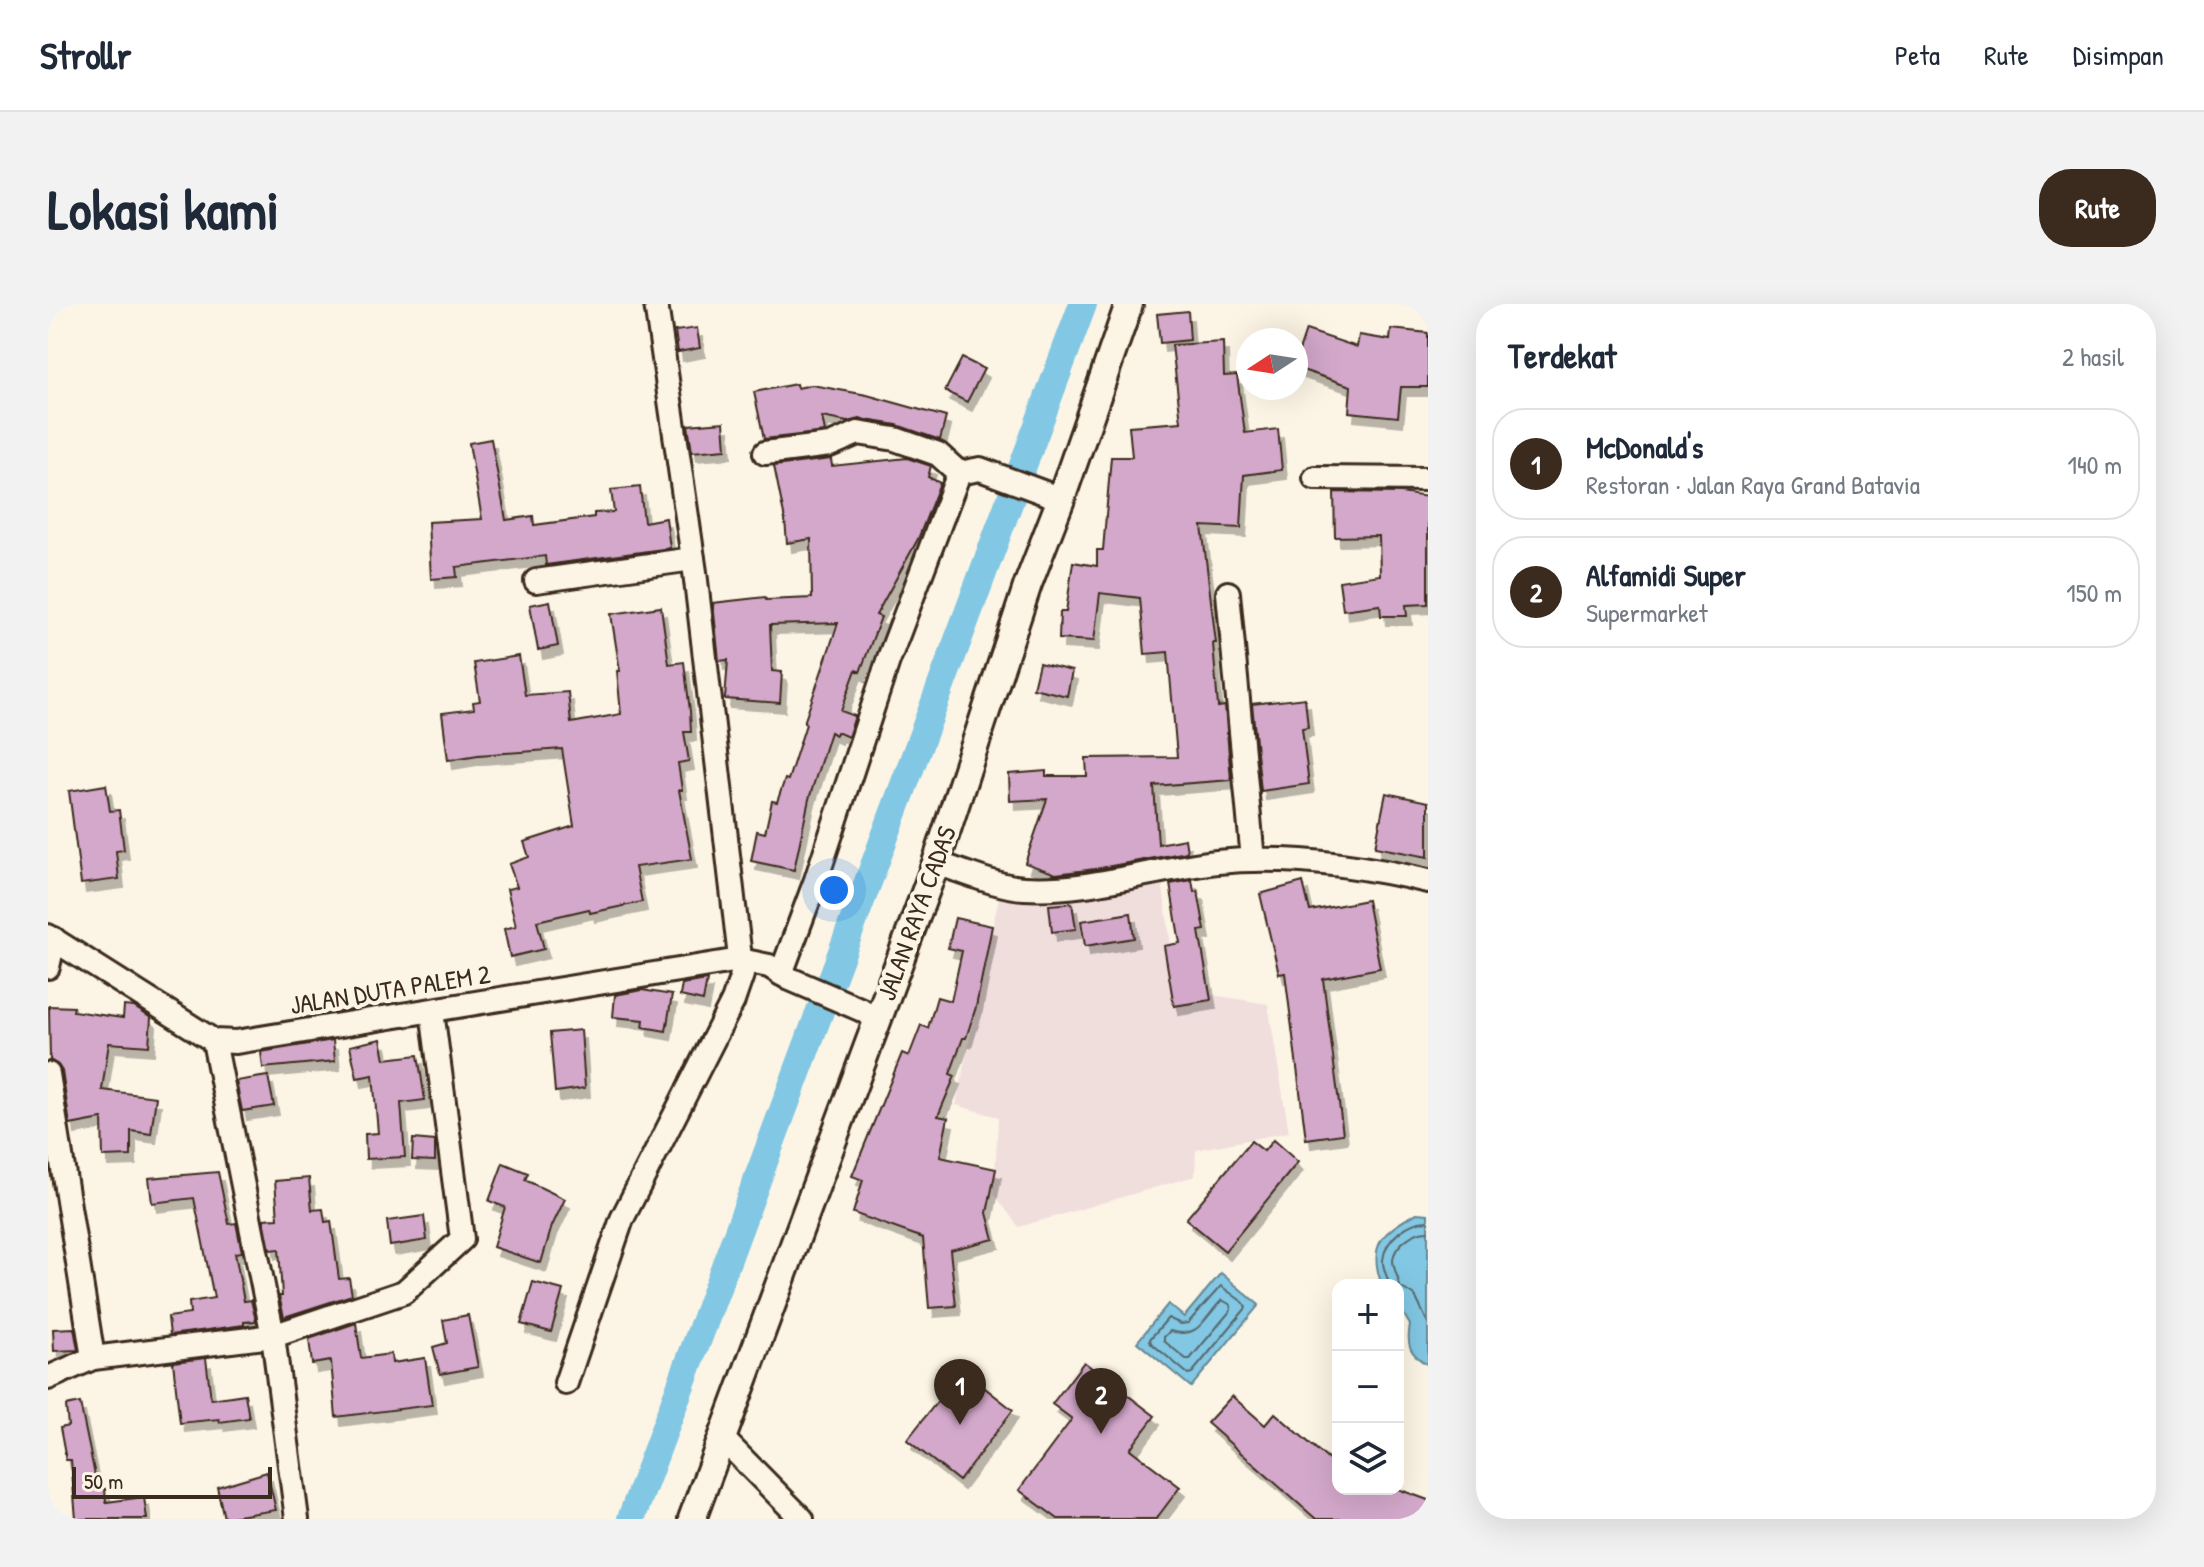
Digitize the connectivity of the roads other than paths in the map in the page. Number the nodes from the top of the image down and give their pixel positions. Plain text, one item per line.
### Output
1 (656, 304) edge
2 (1129, 304) edge
3 (765, 453) dead end
4 (970, 471) junction
5 (1315, 478) dead end
6 (1428, 479) edge
7 (1052, 496) junction
8 (693, 559) junction
9 (536, 581) dead end
10 (1228, 593) dead end
11 (1253, 860) junction
12 (936, 863) junction
13 (1428, 881) edge
14 (51, 937) edge
15 (740, 960) junction
16 (48, 967) edge
17 (780, 973) junction
18 (432, 1011) junction
19 (870, 1014) junction
20 (214, 1041) junction
21 (48, 1074) edge
22 (273, 1336) junction
23 (93, 1358) junction
24 (48, 1378) edge
25 (566, 1383) dead end
26 (722, 1438) junction
27 (297, 1519) edge
28 (692, 1519) edge
29 (802, 1519) edge

1 - 8 street
2 - 7 street, JALAN RAYA CADAS
3 - 4 street
4 - 7 street
4 - 17 street
5 - 6 street
7 - 12 street, JALAN RAYA CADAS
8 - 9 street
8 - 15 street
10 - 11 street
11 - 12 street
11 - 13 street
12 - 19 street, JALAN RAYA CADAS
14 - 16 street
14 - 20 street
15 - 17 street, JALAN DUTA PALEM 2
15 - 18 street, JALAN DUTA PALEM 2
15 - 25 street
17 - 19 street, JALAN DUTA PALEM 2
18 - 20 street, JALAN DUTA PALEM 2
18 - 22 street
19 - 26 street, JALAN RAYA CADAS
20 - 22 street
21 - 23 street
22 - 23 street
22 - 27 street
23 - 24 street
26 - 28 street, JALAN RAYA CADAS
26 - 29 street

